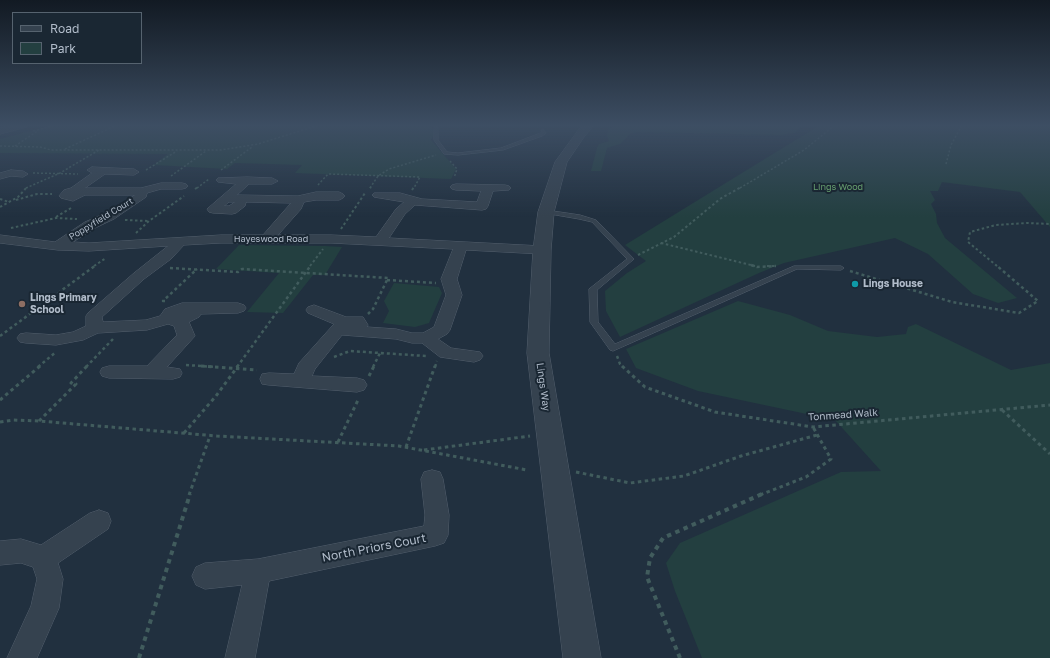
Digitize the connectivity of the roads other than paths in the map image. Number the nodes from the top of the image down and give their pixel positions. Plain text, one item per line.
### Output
1 (565, 156) edge
2 (134, 172) dead end
3 (23, 174) road end
4 (0, 176) edge
5 (222, 180) dead end
6 (247, 180) junction
7 (272, 182) dead end
8 (182, 186) dead end
9 (456, 187) dead end
10 (488, 188) junction
11 (505, 188) dead end
12 (146, 190) junction
13 (378, 195) dead end
14 (339, 196) dead end
15 (226, 198) junction
16 (246, 199) junction
17 (302, 199) junction
18 (409, 200) junction
19 (546, 212) junction
20 (268, 238) junction
21 (0, 239) edge
22 (380, 241) junction
23 (180, 242) junction
24 (460, 245) junction
25 (58, 246) junction
26 (542, 250) junction
27 (841, 268) road end
28 (238, 308) dead end
29 (314, 310) dead end
30 (181, 314) junction
31 (350, 325) junction
32 (95, 328) junction
33 (26, 338) dead end
34 (426, 338) junction
35 (474, 356) dead end
36 (109, 372) dead end
37 (152, 372) junction
38 (174, 373) dead end
39 (269, 379) dead end
40 (301, 380) junction
41 (356, 385) dead end
42 (432, 479) dead end
43 (99, 521) dead end
44 (0, 553) edge
45 (44, 558) junction
46 (258, 571) junction
47 (205, 576) dead end
48 (22, 658) edge
49 (240, 658) edge
50 (582, 658) edge

1 - 19 street, Lings Way
2 - 12 street, Poppyfield Court
3 - 4 street
5 - 6 street
6 - 7 street
6 - 15 street
8 - 12 street, Poppyfield Court
9 - 10 street
10 - 11 street
10 - 18 street
12 - 25 street, Poppyfield Court
13 - 18 street
14 - 17 street
15 - 16 street
15 - 16 street
16 - 17 street
17 - 20 street
18 - 22 street
19 - 26 street, Lings Way
19 - 27 lane
20 - 22 street, Hayeswood Road
20 - 23 street, Hayeswood Road
21 - 25 street, Hayeswood Road
22 - 24 street, Hayeswood Road
23 - 25 street, Hayeswood Road
23 - 32 street
24 - 26 street, Hayeswood Road
24 - 34 street
26 - 50 street, Lings Way
28 - 30 street
29 - 31 street
30 - 32 street
30 - 37 street
31 - 34 street
31 - 40 street
32 - 33 street
34 - 35 street
36 - 37 street
37 - 38 street
39 - 40 street
40 - 41 street
42 - 46 street, North Priors Court
43 - 45 street
44 - 45 street
45 - 48 street
46 - 47 street, North Priors Court
46 - 49 street

